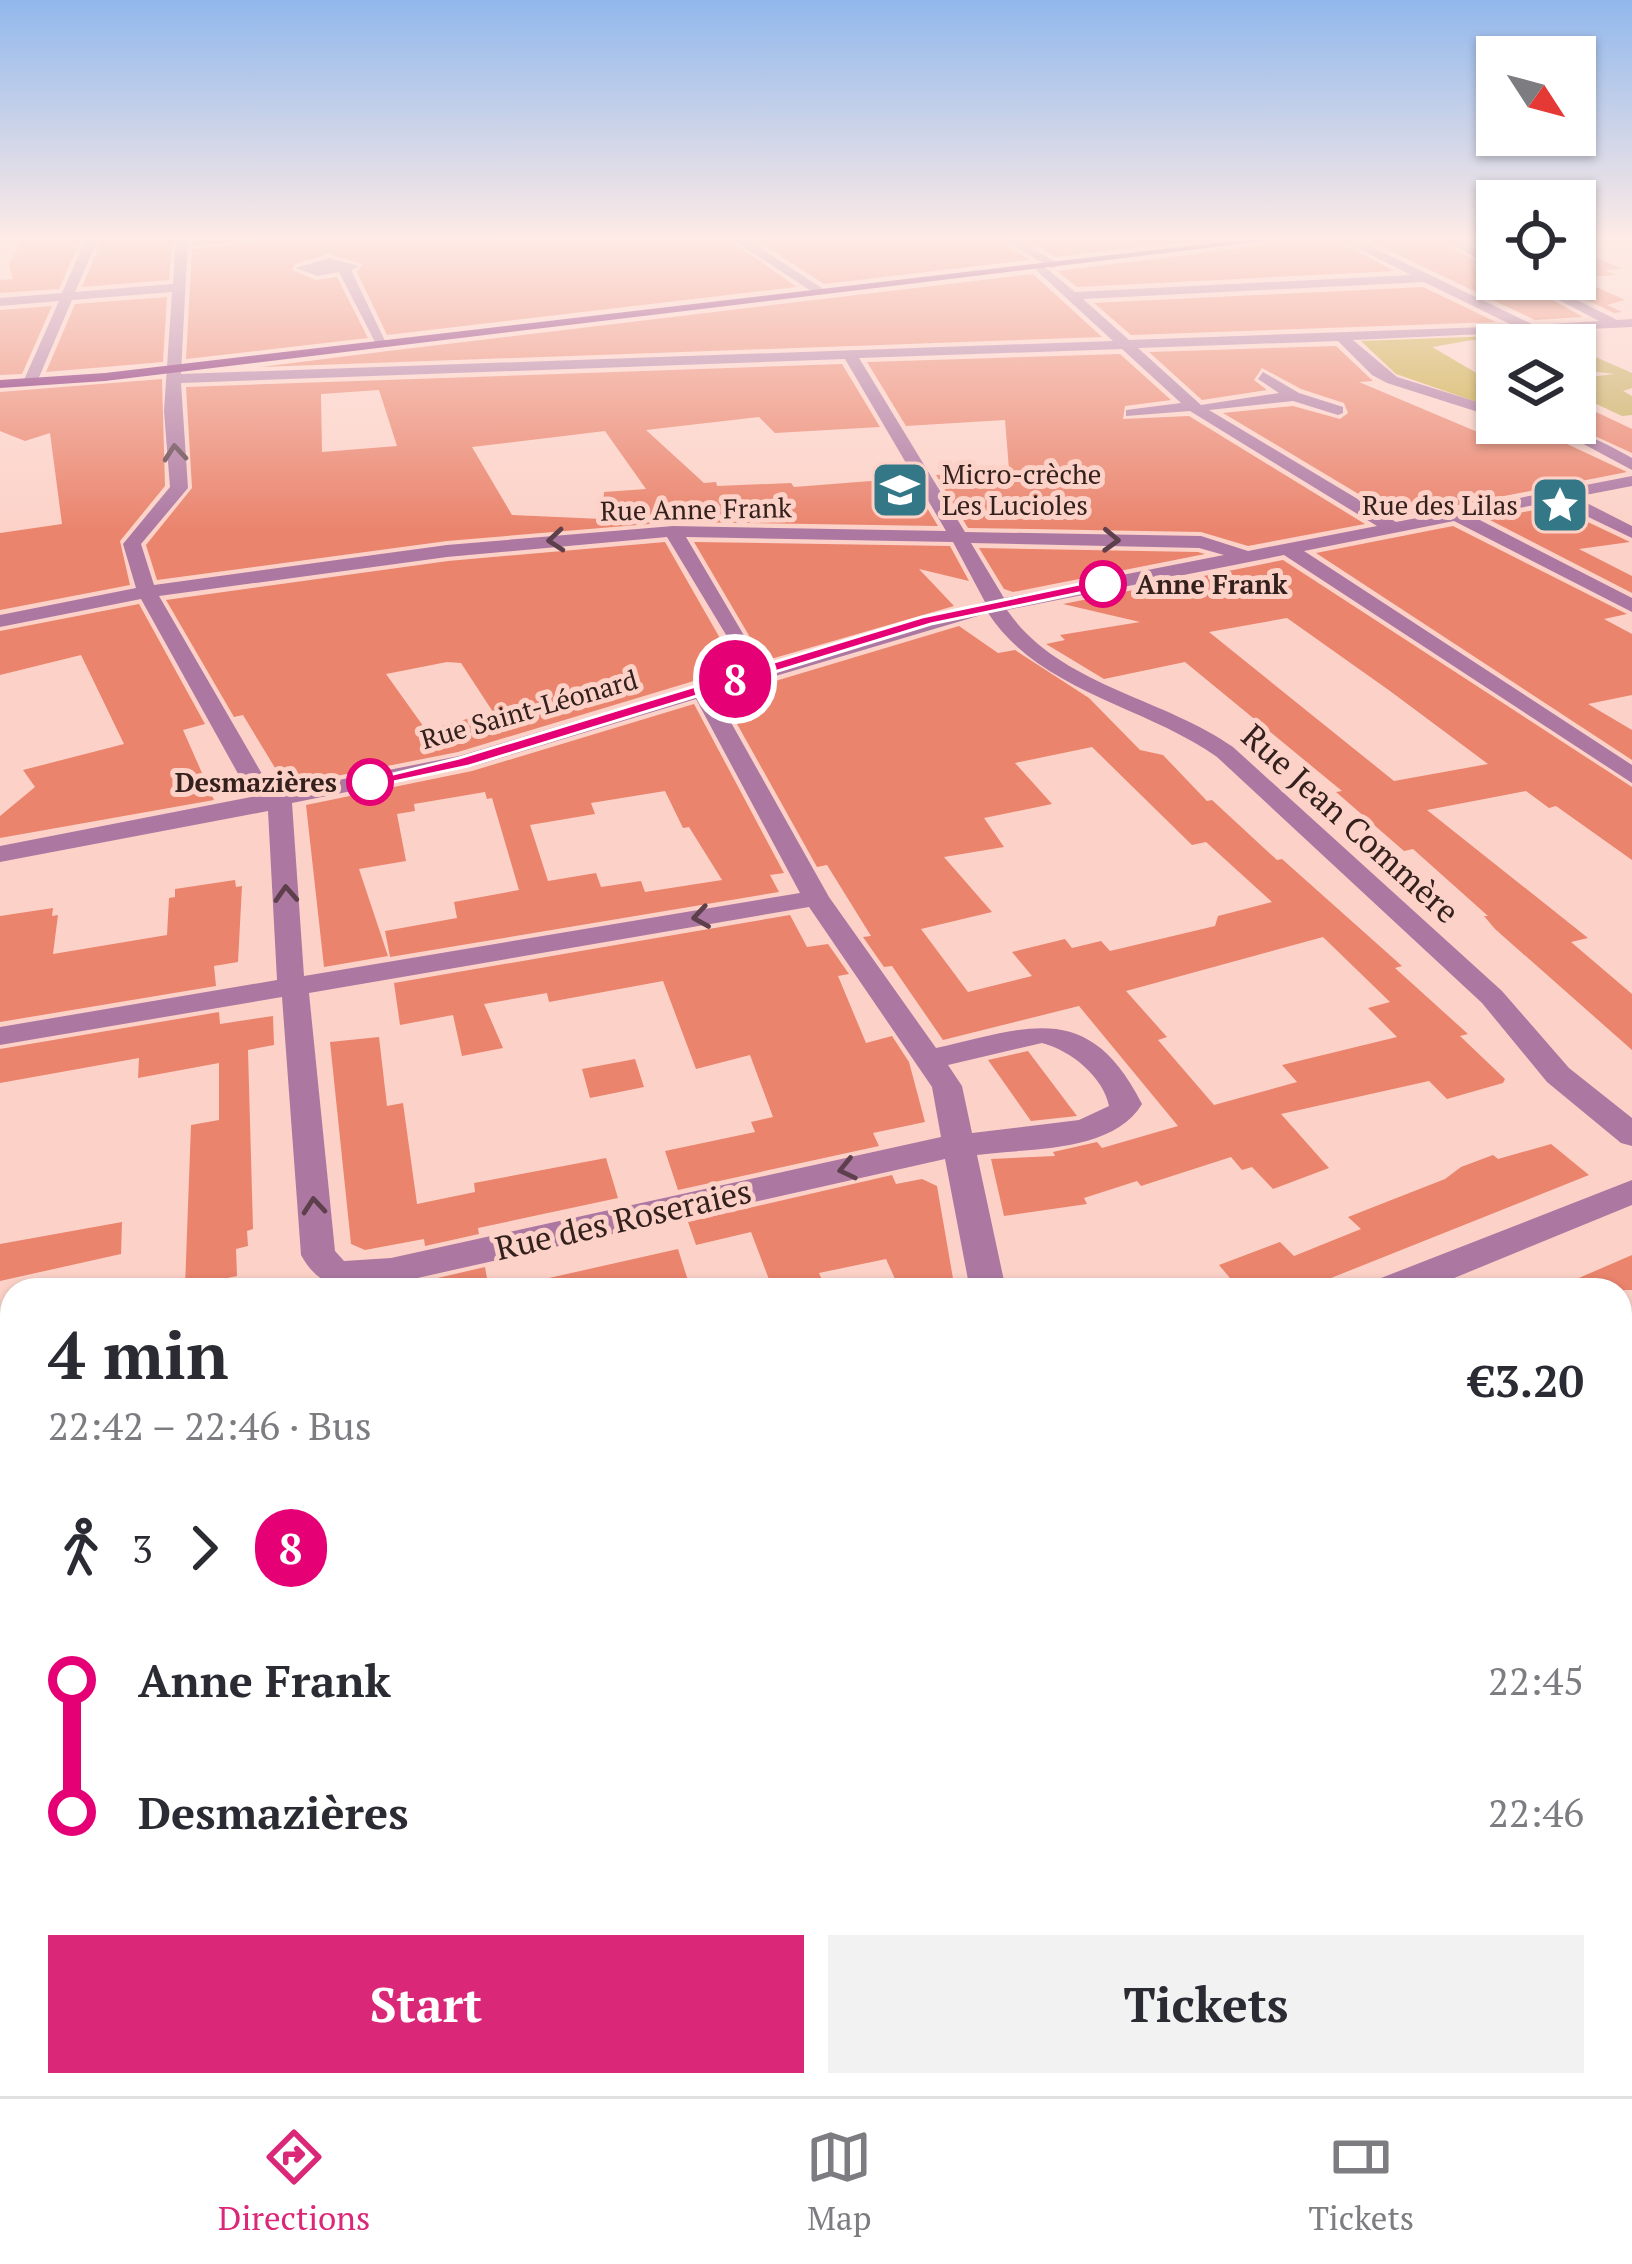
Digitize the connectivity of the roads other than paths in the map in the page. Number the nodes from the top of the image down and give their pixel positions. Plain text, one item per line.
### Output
1 (51, 335) edge
2 (175, 335) edge
3 (378, 335) edge
4 (461, 335) edge
5 (1116, 335) edge
6 (1402, 335) edge
7 (1342, 337) junction
8 (383, 344) junction
9 (1126, 344) junction
10 (849, 354) junction
11 (270, 357) junction
12 (174, 373) junction
13 (270, 375) junction
14 (1263, 376) dead end
15 (30, 382) junction
16 (0, 384) edge
17 (1294, 396) junction
18 (1200, 406) junction
19 (1476, 406) edge
20 (1338, 410) dead end
21 (1132, 413) dead end
22 (1595, 444) edge
23 (1632, 464) edge
24 (1632, 481) edge
25 (1560, 496) junction
26 (1458, 516) junction
27 (1395, 529) junction
28 (673, 531) junction
29 (1632, 533) edge
30 (959, 537) junction
31 (1288, 549) junction
32 (1247, 557) junction
33 (147, 592) junction
34 (995, 605) junction
35 (1632, 606) edge
36 (0, 621) edge
37 (754, 674) junction
38 (701, 689) junction
39 (1632, 776) edge
40 (274, 802) junction
41 (0, 854) edge
42 (816, 898) junction
43 (293, 986) junction
44 (0, 1036) edge
45 (928, 1060) junction
46 (1632, 1136) edge
47 (961, 1144) junction
48 (1632, 1192) edge
49 (321, 1278) edge
50 (347, 1278) edge
51 (986, 1278) edge
52 (1419, 1278) edge

1 - 15 street
2 - 12 street
3 - 8 street
4 - 8 main road
5 - 9 street
6 - 7 street
7 - 9 street
7 - 19 street
8 - 11 main road
9 - 10 street
9 - 18 street
10 - 13 street
10 - 30 street, Rue Jean Commère
11 - 12 main road
11 - 13 street
12 - 13 street
12 - 15 main road
33 -> 12 street
14 - 17 street
15 - 16 main road
17 - 18 street
17 - 20 street
18 - 21 street
18 - 27 street
22 - 23 street
24 - 25 street, Rue Saint-Léonard
25 - 26 street, Rue Saint-Léonard
25 - 29 street
26 - 27 street, Rue Saint-Léonard
26 - 35 street
27 - 31 street, Rue Saint-Léonard
28 - 30 street, Rue Anne Frank
28 -> 33 street, Rue Anne Frank
28 - 37 street
30 -> 32 street, Rue Anne Frank
30 - 34 street, Rue Jean Commère
31 - 32 street, Rue Saint-Léonard
31 - 39 street
32 - 34 street, Rue Saint-Léonard
33 - 36 street, Rue Anne Frank
33 - 40 street
34 - 37 street, Rue Saint-Léonard
34 - 46 street, Rue Jean Commère
37 - 38 street, Rue Saint-Léonard
38 - 40 street, Rue Saint-Léonard
38 - 42 street
40 - 41 street, Rue Saint-Léonard
43 -> 40 street, Rue des Roseraies
42 -> 43 street
42 - 45 street
43 - 44 street
49 -> 43 street, Rue des Roseraies
45 - 47 street
45 - 47 street, Rue des Roseraies
47 -> 50 street, Rue des Roseraies
47 - 51 street
48 - 52 street

